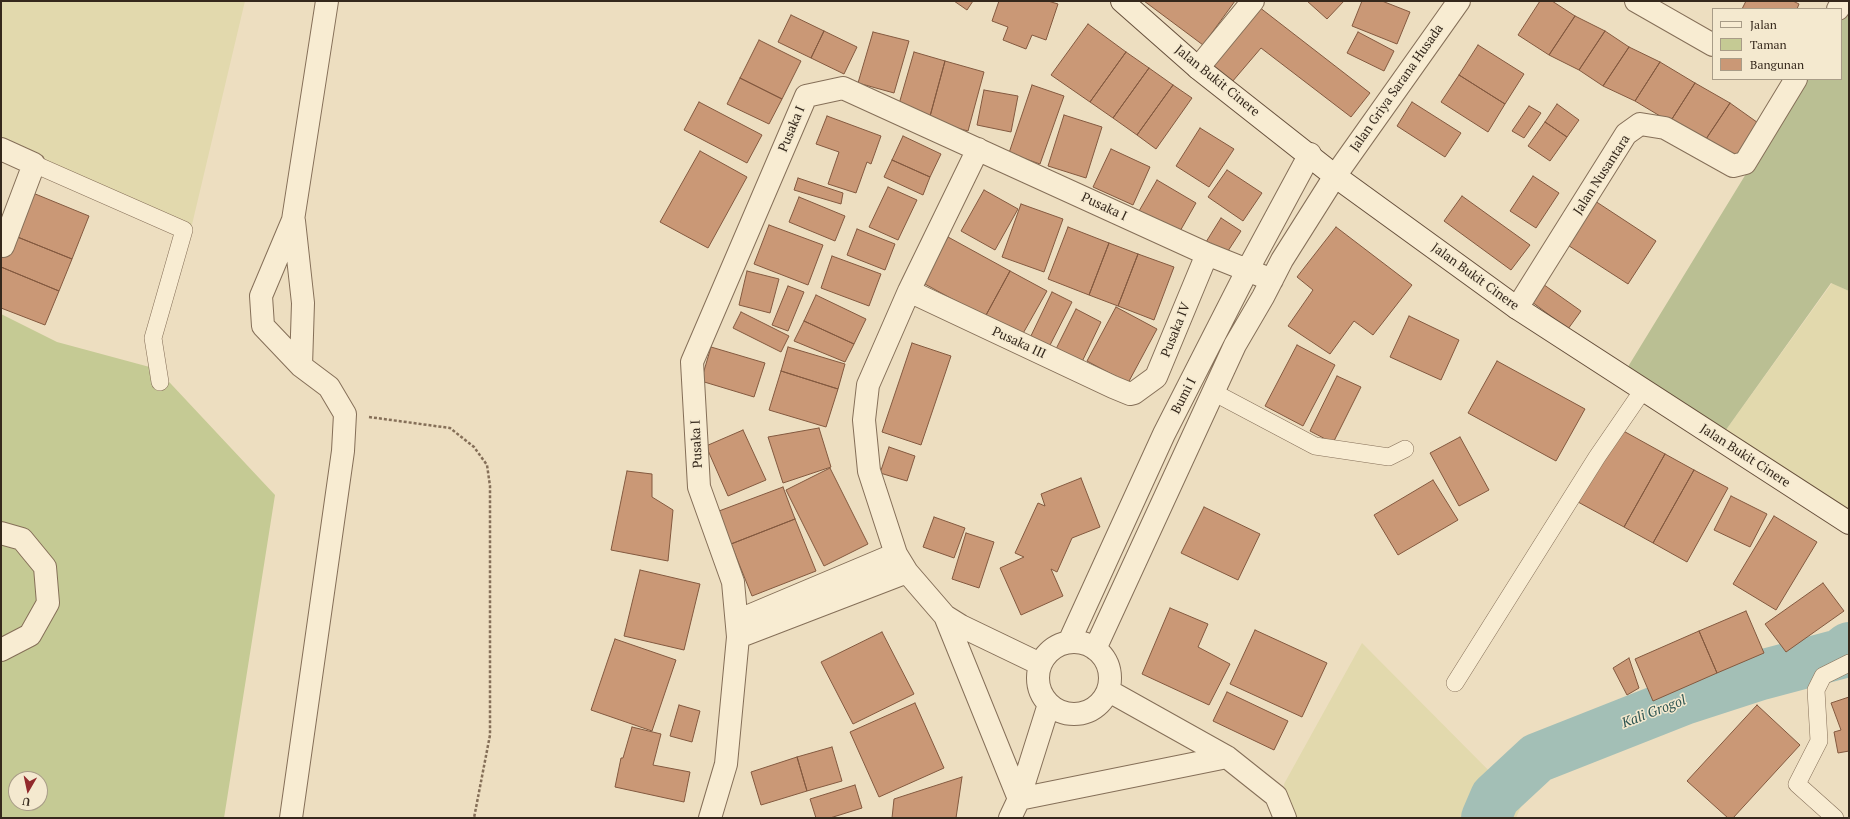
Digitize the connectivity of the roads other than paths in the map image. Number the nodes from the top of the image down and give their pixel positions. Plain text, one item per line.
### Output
1 (327, 1) edge
2 (1122, 1) edge
3 (1253, 1) edge
4 (1459, 1) edge
5 (1636, 1) edge
6 (1712, 44) edge
7 (1198, 68) junction
8 (1795, 80) edge
9 (1, 149) edge
10 (978, 149) junction
11 (1310, 154) junction
12 (34, 164) junction
13 (1335, 176) junction
14 (293, 220) junction
15 (3, 246) dead end
16 (1207, 254) junction
17 (1248, 269) junction
18 (1272, 280) junction
19 (909, 291) junction
20 (1517, 308) junction
21 (301, 366) junction
22 (160, 382) dead end
23 (1643, 390) junction
24 (1213, 392) junction
25 (1130, 394) joint
26 (1405, 449) dead end
27 (1849, 523) edge
28 (1, 533) edge
29 (896, 554) junction
30 (907, 572) junction
31 (945, 616) junction
32 (737, 629) junction
33 (1069, 642) junction
34 (1095, 649) junction
35 (1, 650) edge
36 (1849, 663) edge
37 (1040, 664) junction
38 (1455, 683) dead end
39 (1108, 690) junction
40 (1049, 704) junction
41 (1227, 758) junction
42 (1014, 808) edge
43 (291, 818) edge
44 (710, 818) edge
45 (1285, 818) edge
46 (1835, 818) edge

1 - 14 street
2 - 7 street, Jalan Bukit Cinere
3 - 7 street
4 - 13 street, Jalan Griya Sarana Husada
5 - 6 street
7 - 11 street, Jalan Bukit Cinere
8 - 20 street, Jalan Nusantara
9 - 12 street
10 - 16 street, Pusaka I
10 - 19 street
10 - 32 street, Pusaka I
11 - 13 street, Jalan Bukit Cinere
11 - 17 street, Bumi I
12 - 15 street
12 - 22 lane
13 - 18 street, Bumi I
13 - 20 street, Jalan Bukit Cinere
14 - 21 street
14 - 21 street
16 - 17 street, Pusaka I
16 - 25 street, Pusaka IV
17 - 18 street, Pusaka I
17 - 33 street, Bumi I
18 - 24 street, Bumi I
19 - 25 street, Pusaka III
19 - 29 street
20 - 23 street, Jalan Bukit Cinere
21 - 43 street
23 - 27 street, Jalan Bukit Cinere
23 - 38 lane
24 - 26 lane
24 - 34 street, Bumi I
28 - 35 street
29 - 30 street
29 - 32 street
30 - 31 street
30 - 32 street
31 - 37 street
31 - 42 street
32 - 44 street
33 - 34 street
33 - 37 street
34 - 39 street
36 - 46 lane
37 - 40 street
39 - 40 street
39 - 41 street
40 - 42 street
41 - 42 street
41 - 45 street

